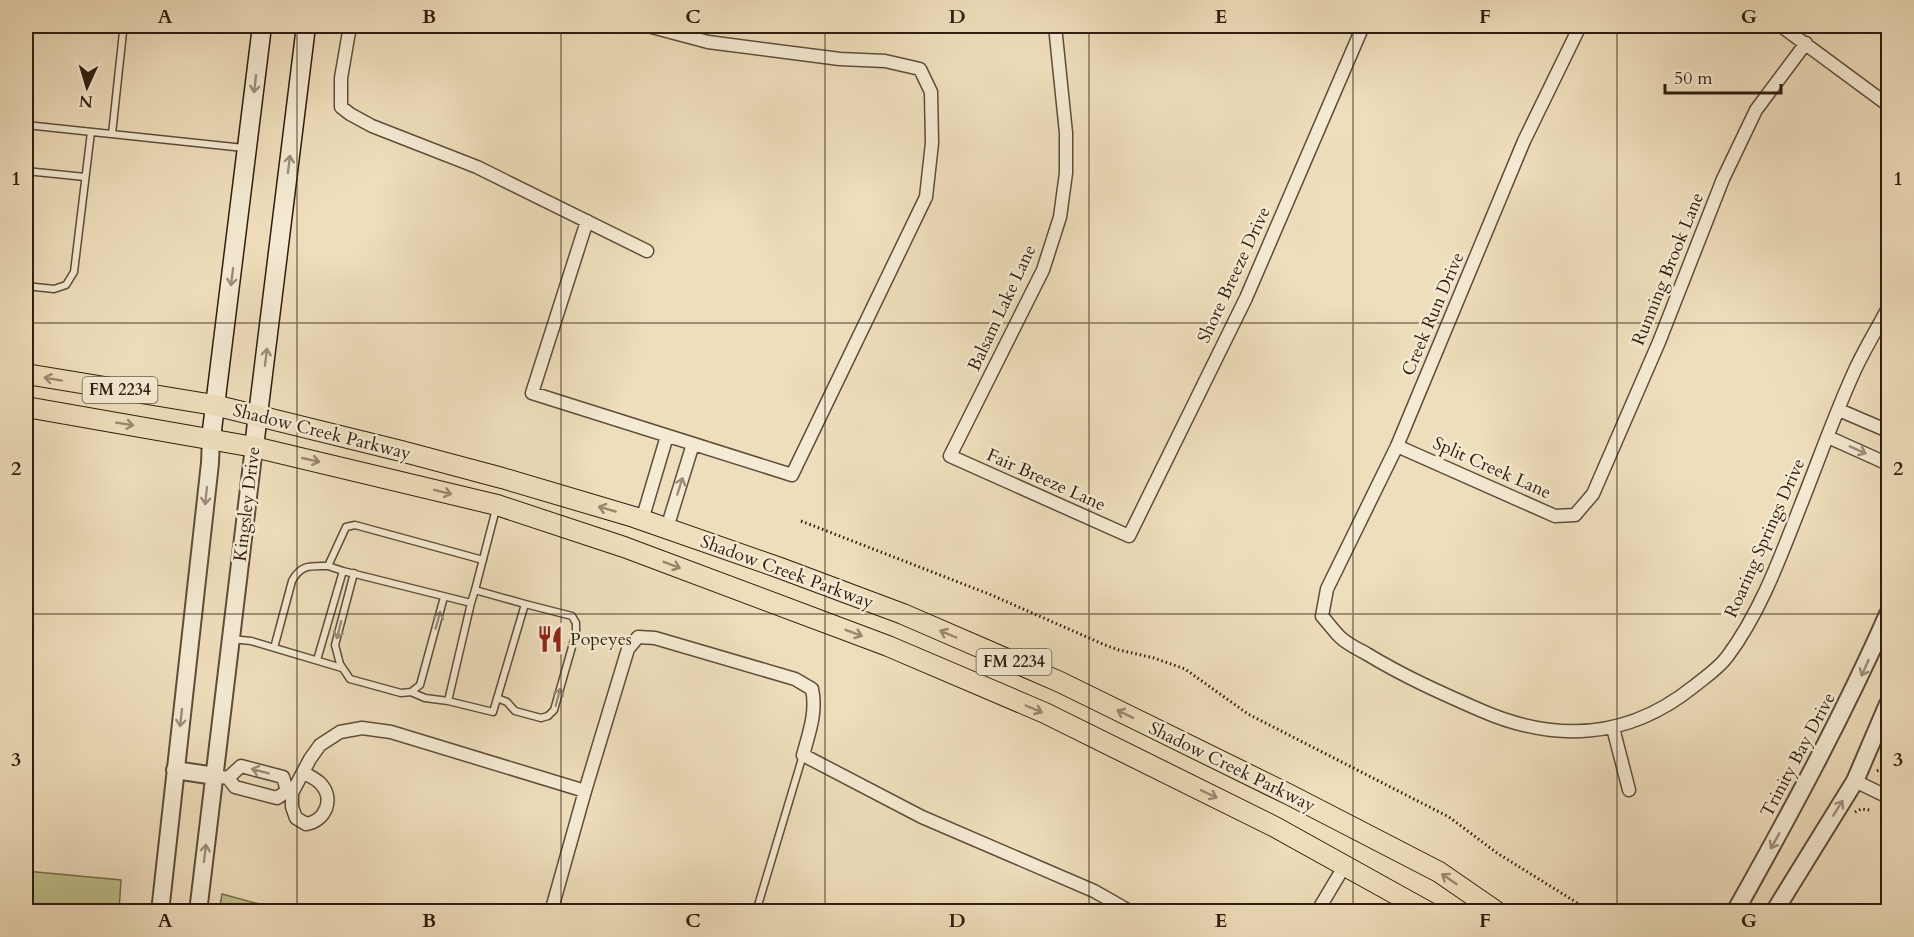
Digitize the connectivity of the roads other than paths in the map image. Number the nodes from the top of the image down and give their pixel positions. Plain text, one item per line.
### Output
1 (262, 26) edge
2 (306, 26) edge
3 (350, 26) edge
4 (648, 26) edge
5 (1055, 26) edge
6 (1363, 26) edge
7 (1580, 26) edge
8 (1781, 26) edge
9 (123, 32) dead end
10 (1806, 43) junction
11 (1888, 105) edge
12 (26, 125) edge
13 (91, 132) junction
14 (112, 134) junction
15 (248, 148) junction
16 (26, 171) edge
17 (85, 177) junction
18 (587, 221) junction
19 (647, 251) dead end
20 (26, 286) edge
21 (1888, 308) edge
22 (26, 374) edge
23 (214, 405) junction
24 (26, 407) edge
25 (1839, 410) junction
26 (259, 416) junction
27 (1888, 430) edge
28 (667, 436) junction
29 (1828, 437) junction
30 (211, 438) junction
31 (693, 444) junction
32 (1397, 446) junction
33 (254, 447) junction
34 (950, 456) joint
35 (1888, 464) edge
36 (497, 505) junction
37 (1575, 515) joint
38 (642, 519) junction
39 (667, 528) junction
40 (1129, 536) joint
41 (483, 560) junction
42 (328, 567) junction
43 (343, 571) junction
44 (354, 573) junction
45 (475, 590) junction
46 (444, 597) junction
47 (471, 603) junction
48 (525, 604) junction
49 (1888, 614) edge
50 (1322, 616) joint
51 (231, 639) junction
52 (274, 648) junction
53 (317, 660) junction
54 (342, 668) junction
55 (411, 692) junction
56 (497, 698) junction
57 (448, 701) junction
58 (1888, 704) edge
59 (1613, 728) junction
60 (804, 755) junction
61 (175, 770) junction
62 (303, 772) junction
63 (221, 777) junction
64 (1855, 781) junction
65 (1629, 790) dead end
66 (585, 791) junction
67 (290, 792) junction
68 (1888, 797) edge
69 (1345, 865) junction
70 (387, 909) dead end
71 (160, 912) edge
72 (198, 912) edge
73 (395, 912) edge
74 (551, 912) edge
75 (756, 912) edge
76 (1131, 912) edge
77 (1317, 912) edge
78 (1428, 912) edge
79 (1497, 912) edge
80 (1735, 912) edge
81 (1774, 912) edge

1 -> 15 main road
26 -> 2 main road, Kingsley Drive
3 - 18 street
4 - 31 street
5 - 34 street, Balsam Lake Lane
6 - 40 street, Shore Breeze Drive
7 - 32 street, Creek Run Drive
8 - 10 street
9 - 14 lane
10 - 11 street
10 - 37 street, Running Brook Lane
12 - 13 lane
13 - 14 lane
13 - 17 lane
14 - 15 lane
15 -> 23 main road
16 - 17 lane
17 - 20 lane
18 - 19 street
18 - 28 street
21 - 25 street, Roaring Springs Drive
23 -> 22 main road, Shadow Creek Parkway / FM 2234
23 - 26 main road, Shadow Creek Parkway / FM 2234
23 - 30 main road
24 -> 30 main road, Shadow Creek Parkway / FM 2234
25 - 27 street
25 - 29 street, Roaring Springs Drive
26 - 33 main road, Kingsley Drive
38 -> 26 main road, Shadow Creek Parkway / FM 2234
28 - 31 street
28 - 38 street
29 -> 35 street
29 - 59 street, Roaring Springs Drive
30 - 33 main road, Shadow Creek Parkway / FM 2234
30 -> 61 street
39 -> 31 street
32 - 37 street, Split Creek Lane
32 - 50 street, Creek Run Drive
33 -> 36 main road, Shadow Creek Parkway / FM 2234
33 - 51 street, Kingsley Drive
34 - 40 street, Fair Breeze Lane
36 - 41 lane
36 -> 69 main road, Shadow Creek Parkway / FM 2234
38 - 39 main road, Shadow Creek Parkway / FM 2234
79 -> 39 main road, Shadow Creek Parkway / FM 2234
41 - 42 lane
41 - 45 lane
42 - 43 lane
42 - 52 lane
43 - 44 lane
43 - 53 lane
44 - 46 lane
44 -> 54 lane
45 - 47 lane
45 - 48 lane
46 - 47 lane
55 -> 46 lane
47 - 57 lane
48 - 56 lane
56 -> 48 lane
49 -> 80 street, Trinity Bay Drive
50 - 59 street, Roaring Springs Drive
51 - 52 lane
51 - 63 street, Kingsley Drive
52 - 53 lane
53 - 54 lane
54 - 55 lane
55 - 57 lane
56 - 57 lane
58 - 64 street
59 - 65 street
60 - 66 street
60 - 75 lane
60 - 76 street
61 - 63 street
61 - 71 street
62 - 66 street
62 - 67 street
62 - 67 street
63 - 67 street
67 -> 63 street
72 -> 63 street, Kingsley Drive
64 - 68 street
81 -> 64 street
66 - 74 street
69 - 77 street
69 - 78 main road, Shadow Creek Parkway / FM 2234
70 - 73 lane

